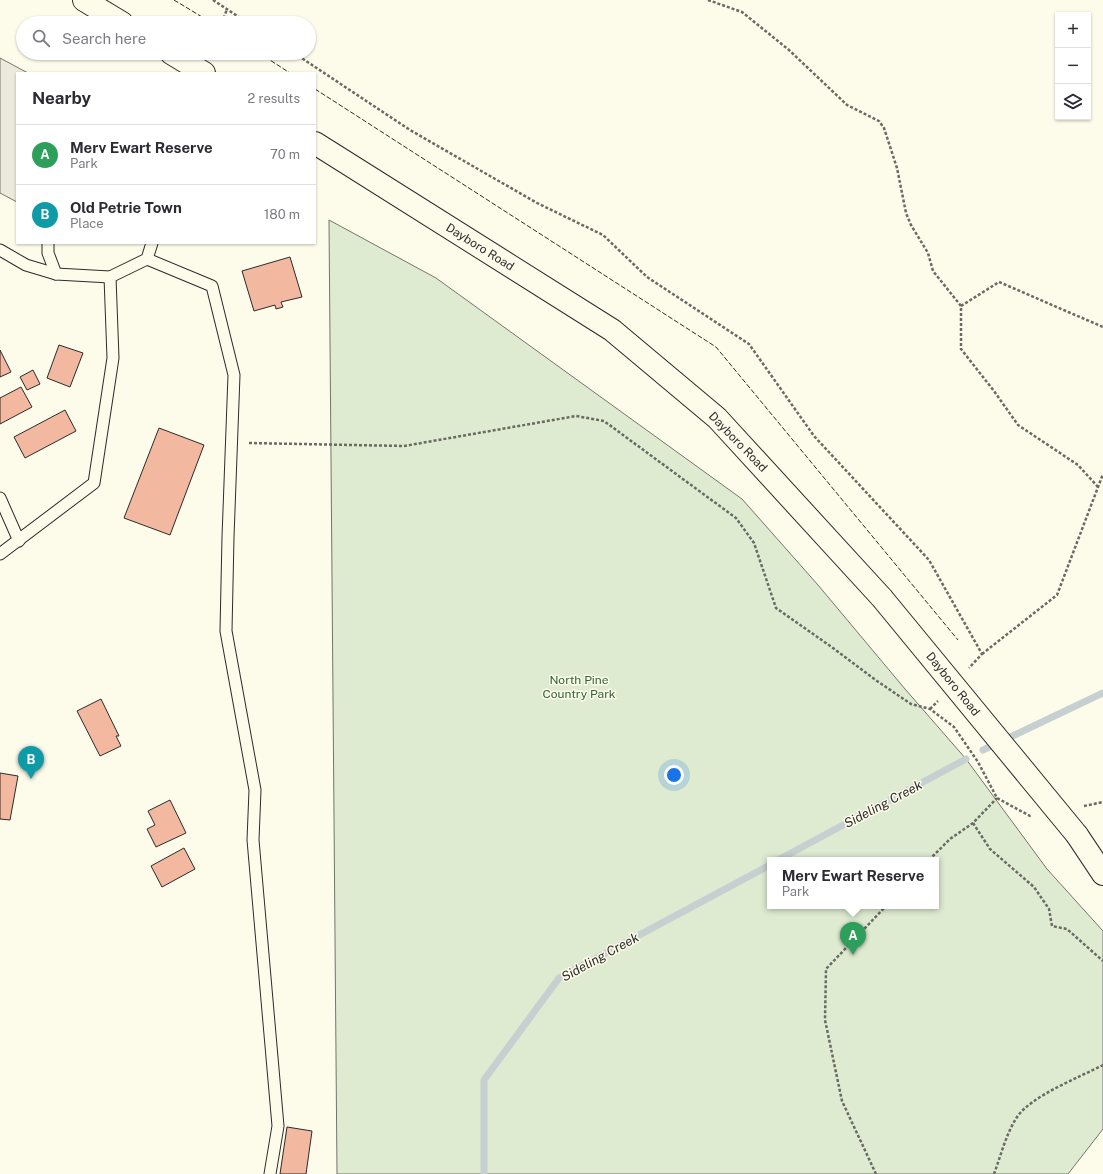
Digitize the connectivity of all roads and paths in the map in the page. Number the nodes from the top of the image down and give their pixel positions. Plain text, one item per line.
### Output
1 (84, 0) edge
2 (213, 0) edge
3 (708, 0) edge
4 (227, 9) junction
5 (110, 16) edge
6 (224, 16) edge
7 (238, 16) edge
8 (182, 60) edge
9 (305, 60) edge
10 (201, 72) edge
11 (316, 144) edge
12 (48, 244) edge
13 (152, 244) edge
14 (0, 250) edge
15 (147, 260) junction
16 (56, 274) junction
17 (110, 277) junction
18 (960, 306) junction
19 (1103, 327) edge
20 (232, 443) junction
21 (1103, 474) edge
22 (1098, 487) junction
23 (0, 498) edge
24 (19, 541) junction
25 (0, 554) edge
26 (982, 654) junction
27 (966, 670) dead end
28 (940, 698) dead end
29 (930, 709) junction
30 (978, 762) dead end
31 (997, 798) dead end
32 (973, 823) junction
33 (1077, 835) junction
34 (932, 857) edge
35 (1103, 857) edge
36 (1103, 874) edge
37 (883, 909) edge
38 (1103, 961) edge
39 (1103, 1065) edge
40 (270, 1174) edge
41 (876, 1174) edge
42 (994, 1174) edge

1 - 5 main road
2 - 4 path
3 - 18 path
4 - 6 path
4 - 7 path
8 - 10 main road
9 - 26 path
11 - 33 main road, Dayboro Road, bridge
12 - 16 lane
13 - 15 lane
14 - 16 lane
15 - 17 lane
15 - 20 lane
16 - 17 lane
17 - 24 lane
18 - 19 path
18 - 22 path
20 - 29 path
20 - 40 lane
21 - 22 path
22 - 26 path
23 - 24 lane
24 - 25 lane
26 - 27 path
28 - 29 path
29 - 30 path
31 - 32 path
32 - 34 path
32 - 38 path
33 - 35 main road, Dayboro Road
33 - 36 main road, Dayboro Road
37 - 41 path
39 - 42 path

